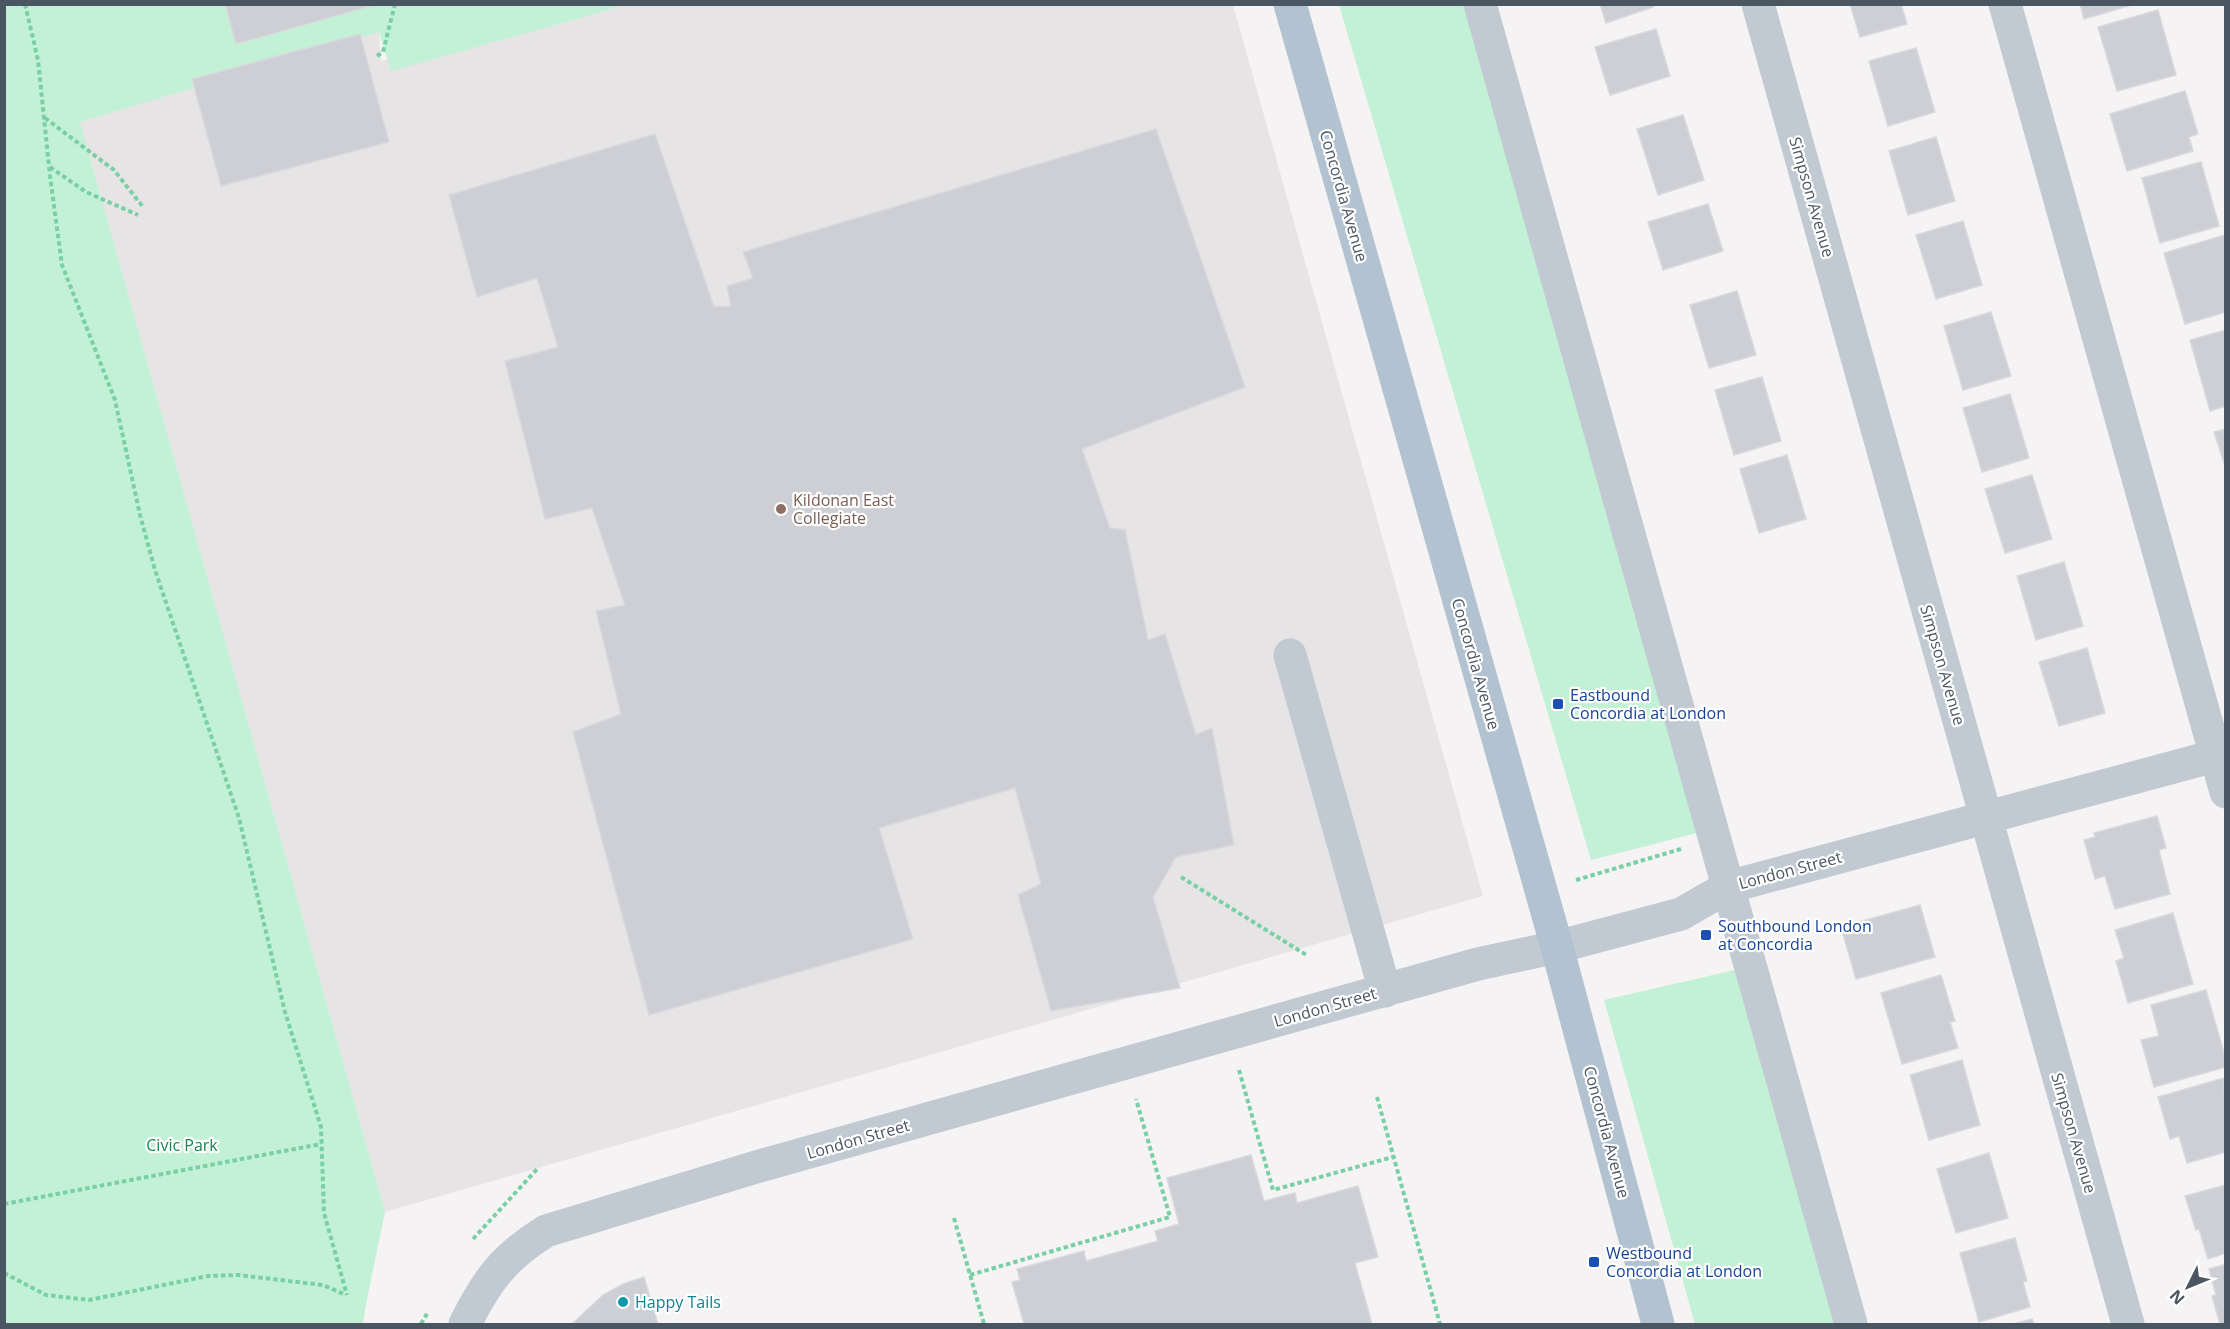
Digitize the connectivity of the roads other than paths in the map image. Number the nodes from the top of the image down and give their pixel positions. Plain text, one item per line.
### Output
1 (1290, 4) edge
2 (1480, 4) edge
3 (1758, 4) edge
4 (2004, 4) edge
5 (1290, 655) dead end
6 (2221, 755) edge
7 (2226, 792) edge
8 (1986, 818) junction
9 (1728, 887) junction
10 (1557, 948) junction
11 (1385, 991) junction
12 (465, 1324) edge
13 (1658, 1324) edge
14 (1851, 1324) edge
15 (2128, 1324) edge

1 - 10 main road, Concordia Avenue
2 - 9 street
3 - 8 street, Simpson Avenue
4 - 6 street
5 - 11 street
6 - 7 street
6 - 8 street, London Street
8 - 9 street, London Street
8 - 15 street, Simpson Avenue
9 - 10 street, London Street
9 - 14 street
10 - 11 street, London Street
10 - 13 main road, Concordia Avenue
11 - 12 street, London Street

